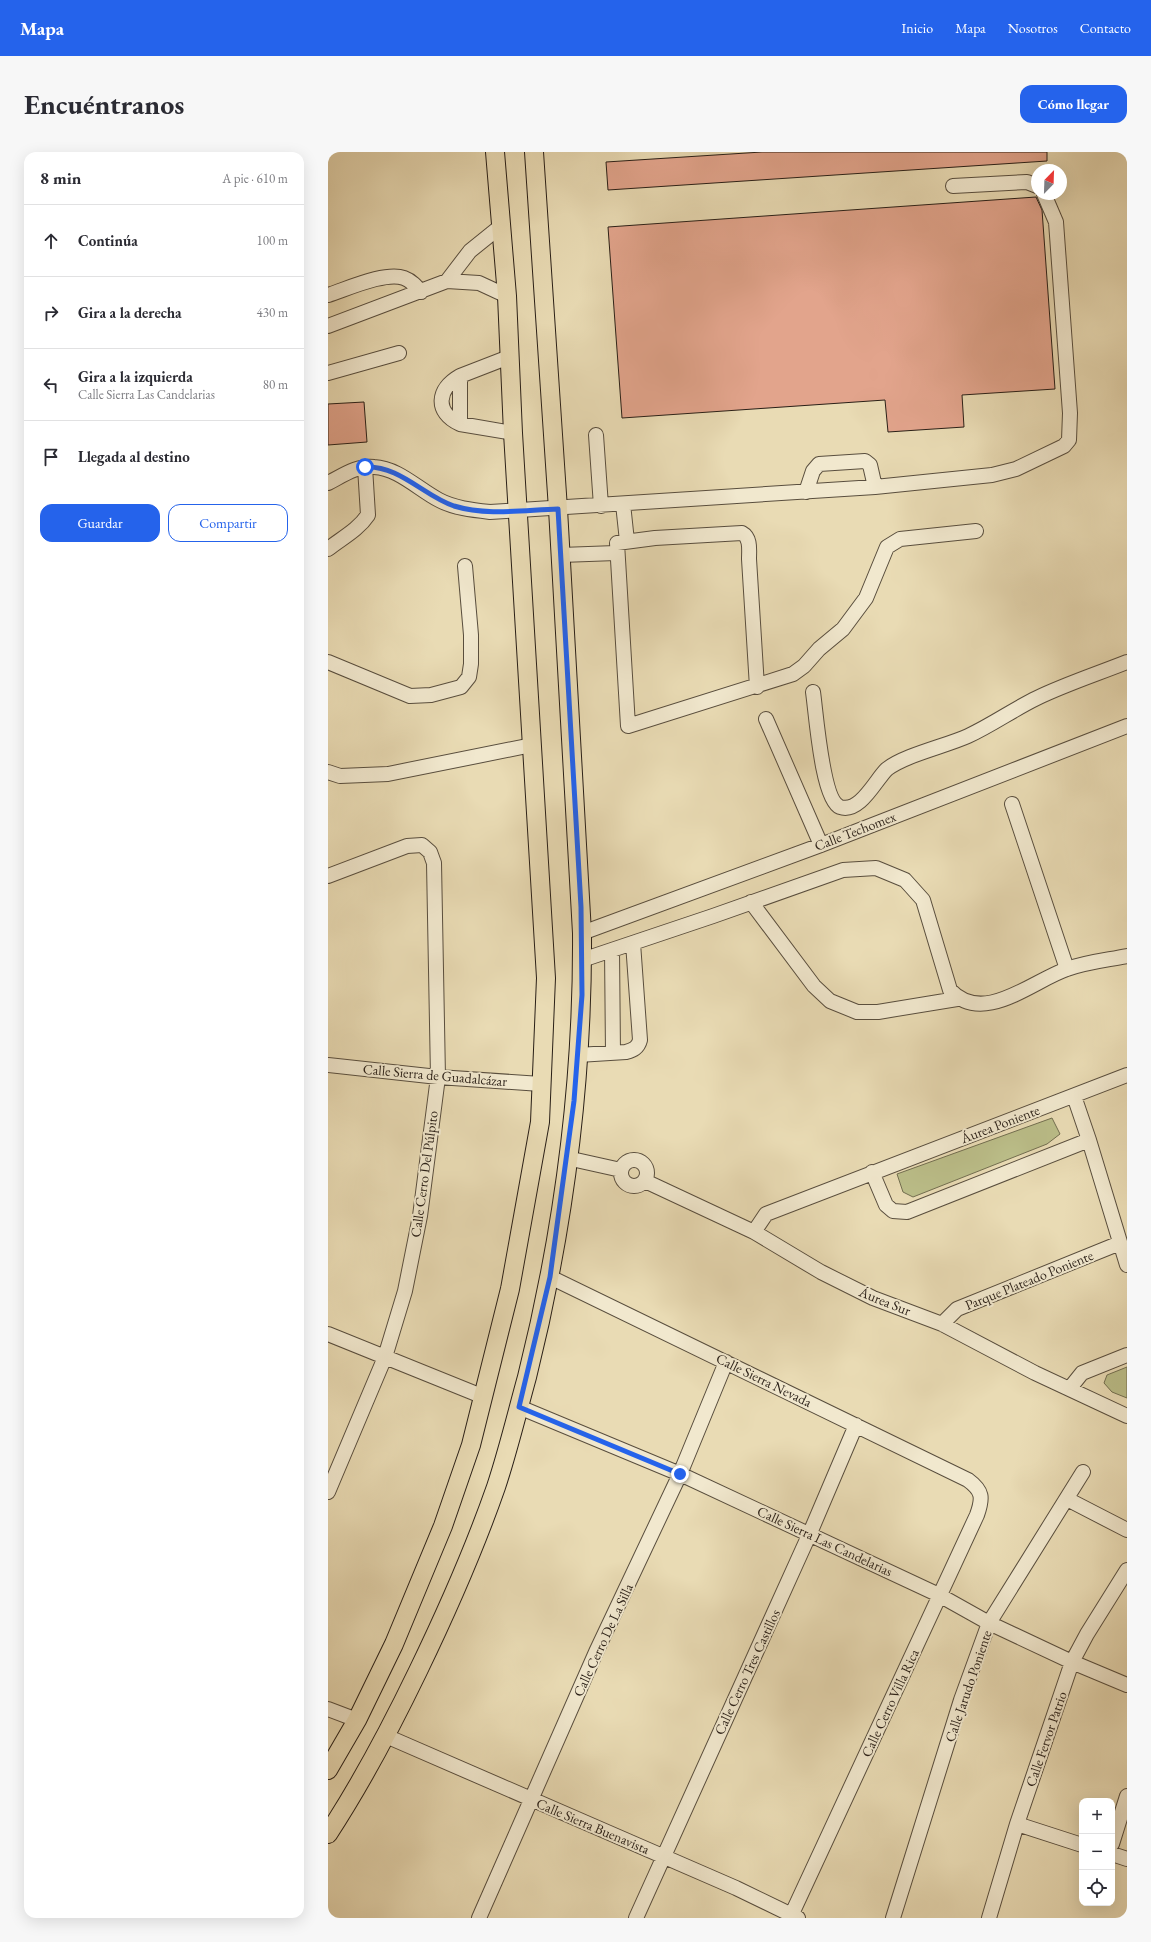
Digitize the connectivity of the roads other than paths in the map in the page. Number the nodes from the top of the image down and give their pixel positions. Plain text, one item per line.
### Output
1 (495, 152) edge
2 (534, 152) edge
3 (1031, 184) edge
4 (953, 186) dead end
5 (1047, 200) edge
6 (500, 226) junction
7 (447, 281) junction
8 (421, 292) junction
9 (328, 295) edge
10 (507, 296) junction
11 (328, 326) edge
12 (399, 352) dead end
13 (509, 357) junction
14 (328, 373) edge
15 (513, 433) junction
16 (596, 435) dead end
17 (365, 467) junction
18 (328, 483) edge
19 (875, 487) junction
20 (806, 492) junction
21 (623, 504) junction
22 (601, 506) junction
23 (558, 509) junction
24 (518, 511) junction
25 (976, 531) dead end
26 (627, 541) junction
27 (331, 544) edge
28 (616, 553) junction
29 (561, 555) junction
30 (465, 566) dead end
31 (328, 662) edge
32 (1127, 662) edge
33 (757, 687) junction
34 (813, 692) dead end
35 (766, 719) dead end
36 (1127, 726) edge
37 (532, 745) junction
38 (328, 772) edge
39 (1012, 804) dead end
40 (821, 845) junction
41 (328, 876) edge
42 (751, 902) junction
43 (582, 933) junction
44 (634, 943) junction
45 (612, 950) junction
46 (1127, 956) edge
47 (582, 960) junction
48 (1067, 969) junction
49 (958, 999) junction
50 (613, 1053) junction
51 (578, 1055) junction
52 (328, 1065) edge
53 (1127, 1075) edge
54 (438, 1076) junction
55 (541, 1084) junction
56 (1074, 1096) junction
57 (1089, 1140) junction
58 (567, 1158) junction
59 (621, 1170) junction
60 (872, 1172) junction
61 (645, 1181) junction
62 (754, 1232) junction
63 (1120, 1243) junction
64 (1127, 1265) edge
65 (550, 1277) junction
66 (942, 1324) junction
67 (328, 1334) edge
68 (1127, 1355) edge
69 (385, 1357) junction
70 (726, 1362) junction
71 (1070, 1388) junction
72 (484, 1397) junction
73 (519, 1407) junction
74 (1127, 1416) edge
75 (856, 1425) junction
76 (1083, 1472) dead end
77 (680, 1474) junction
78 (977, 1486) joint
79 (328, 1492) edge
80 (1067, 1499) junction
81 (1127, 1530) edge
82 (810, 1533) junction
83 (1127, 1570) edge
84 (939, 1595) junction
85 (989, 1623) junction
86 (1072, 1662) junction
87 (1127, 1685) edge
88 (328, 1709) edge
89 (357, 1720) junction
90 (386, 1736) junction
91 (328, 1770) edge
92 (1127, 1796) edge
93 (531, 1799) junction
94 (1017, 1824) junction
95 (328, 1834) edge
96 (1115, 1834) edge
97 (1079, 1844) edge
98 (1115, 1855) edge
99 (662, 1856) junction
100 (1127, 1859) edge
101 (793, 1917) edge
102 (479, 1918) edge
103 (636, 1918) edge
104 (893, 1918) edge
105 (989, 1918) edge

1 - 6 main road
2 - 23 main road
3 - 4 street
5 - 19 street
6 - 7 street
6 - 10 main road
7 - 8 street
7 - 10 street
8 - 9 street
8 - 11 street
10 - 13 main road
12 - 14 street
13 - 15 main road
13 - 15 street
15 - 24 main road
16 - 22 street
17 - 18 street
17 - 24 street
17 - 27 street
19 - 20 street
19 - 20 street
20 - 21 street
21 - 22 street
21 - 26 street
22 - 23 street
23 - 24 street
23 - 29 main road
24 - 37 main road
25 - 33 street
26 - 28 street
26 - 33 street
28 - 29 street
28 - 33 street
29 - 43 main road
30 - 31 street
32 - 34 street
35 - 40 street
36 - 40 street, Calle Techomex
37 - 38 street
37 - 55 main road
39 - 48 street
40 - 43 street, Calle Techomex
41 - 54 street, Calle Cerro Del Púlpito
42 - 44 street
42 - 49 street
42 - 49 street
43 - 47 main road
44 - 45 street
44 - 50 street
45 - 47 street
45 - 50 street
46 - 48 street
47 - 51 main road
48 - 49 street
50 - 51 street
51 - 58 main road
52 - 54 street, Calle Sierra de Guadalcázar
53 - 56 street, Áurea Poniente
54 - 55 street, Calle Sierra de Guadalcázar
54 - 69 street, Calle Cerro Del Púlpito
55 - 72 main road
56 - 57 street
56 - 60 street, Áurea Poniente
57 - 60 street
57 - 63 street
58 - 59 street
58 - 65 main road
59 - 61 street
59 - 61 street
60 - 62 street, Áurea Poniente
61 - 62 street, Áurea Sur
62 - 66 street, Áurea Sur
63 - 64 street
63 - 66 street, Parque Plateado Poniente
65 - 70 street, Calle Sierra Nevada
65 - 73 main road
66 - 71 street, Áurea Sur
67 - 69 street
68 - 71 street
69 - 72 street
69 - 79 street, Calle Cerro Del Púlpito
70 - 75 street, Calle Sierra Nevada
70 - 77 street, Calle Cerro De La Silla
71 - 74 street, Áurea Sur
72 - 89 main road
73 - 77 street, Calle Sierra Las Candelarias
73 - 90 main road
75 - 78 street, Calle Sierra Nevada
75 - 82 street, Calle Cerro Tres Castillos
76 - 80 street, Calle Jarudo Poniente
77 - 82 street, Calle Sierra Las Candelarias
77 - 93 street, Calle Cerro De La Silla
78 - 84 street, Calle Cerro Villa Rica
80 - 81 street
80 - 85 street, Calle Jarudo Poniente
82 - 84 street, Calle Sierra Las Candelarias
82 - 99 street, Calle Cerro Tres Castillos
83 - 86 street, Calle Fervor Patrio
84 - 85 street, Calle Sierra Las Candelarias
84 - 101 street, Calle Cerro Villa Rica
85 - 86 street, Calle Sierra Las Candelarias
85 - 104 street, Calle Jarudo Poniente
86 - 87 street, Calle Sierra Las Candelarias
86 - 94 street, Calle Fervor Patrio
88 - 89 street
89 - 91 main road
90 - 93 street, Calle Sierra Buenavista
90 - 95 main road
92 - 96 street
93 - 99 street, Calle Sierra Buenavista
93 - 102 street, Calle Cerro De La Silla
94 - 97 street
94 - 105 street, Calle Fervor Patrio
98 - 100 street
99 - 101 street, Calle Sierra Buenavista
99 - 103 street, Calle Cerro Tres Castillos

